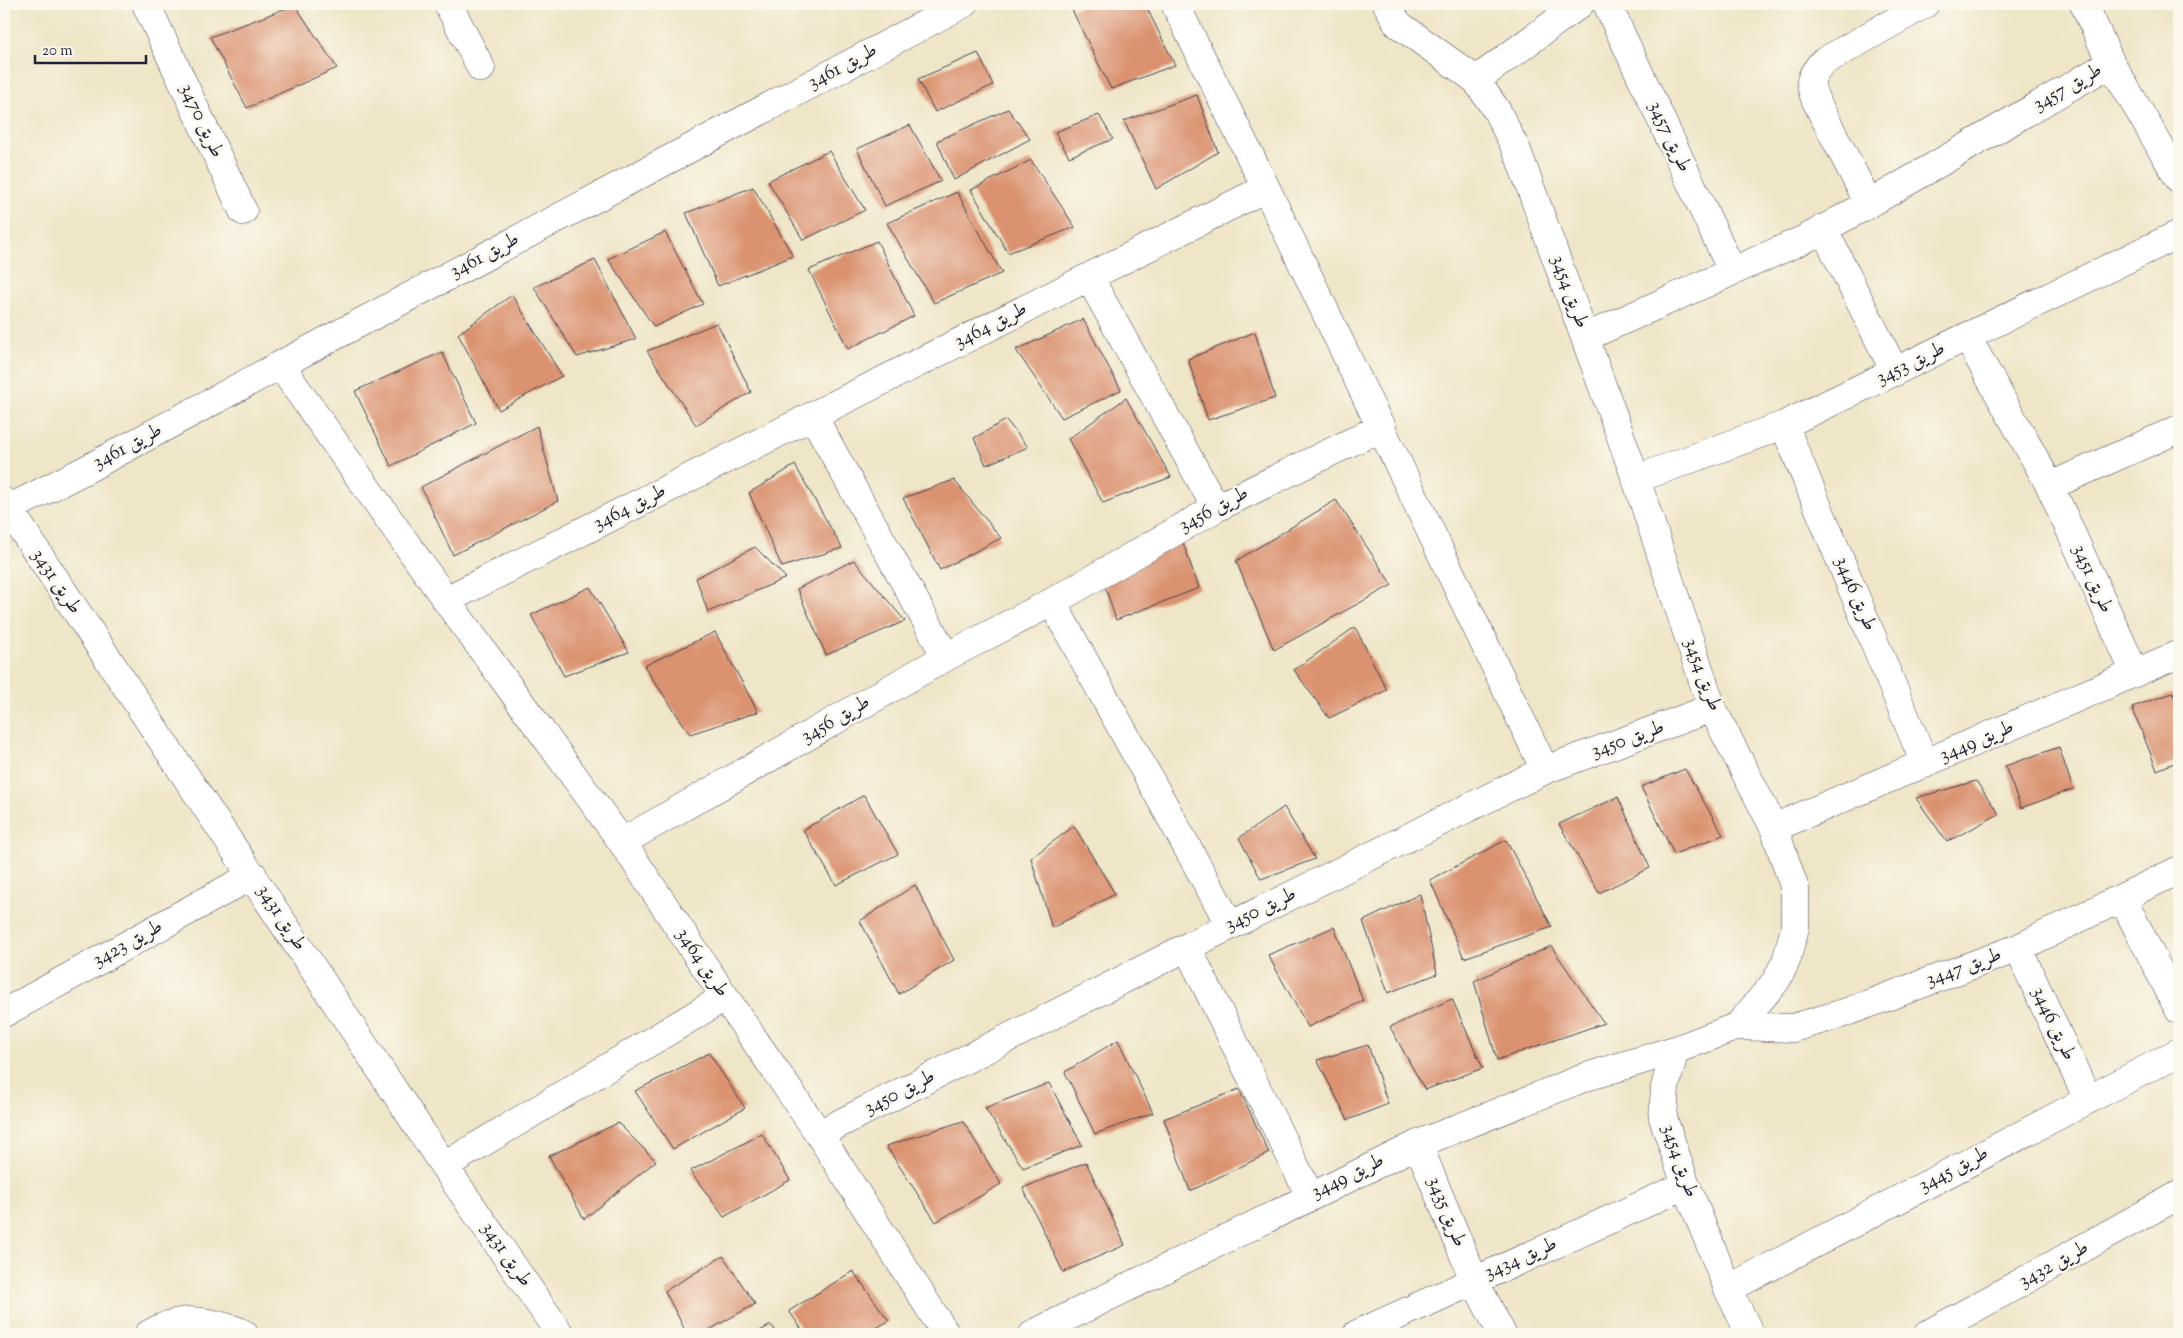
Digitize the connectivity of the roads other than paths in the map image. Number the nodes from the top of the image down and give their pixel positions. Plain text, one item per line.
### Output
1 (146, 4) edge
2 (448, 4) edge
3 (963, 4) edge
4 (1175, 4) edge
5 (1387, 4) edge
6 (1580, 4) edge
7 (1607, 4) edge
8 (1926, 4) edge
9 (2084, 4) edge
10 (2111, 63) junction
11 (481, 68) dead end
12 (1476, 80) junction
13 (2179, 179) edge
14 (1266, 188) junction
15 (1869, 204) junction
16 (243, 211) dead end
17 (1823, 228) junction
18 (2179, 234) edge
19 (1732, 271) junction
20 (1089, 277) junction
21 (1586, 337) junction
22 (1967, 337) junction
23 (280, 365) junction
24 (1894, 372) junction
25 (813, 416) junction
26 (1784, 425) junction
27 (1382, 427) junction
28 (2179, 429) edge
29 (1636, 479) junction
30 (2050, 486) junction
31 (6, 505) edge
32 (1216, 508) junction
33 (446, 600) junction
34 (1052, 602) junction
35 (2179, 654) edge
36 (946, 657) junction
37 (2135, 673) junction
38 (1712, 708) junction
39 (1925, 764) junction
40 (1545, 770) junction
41 (1774, 828) junction
42 (622, 842) junction
43 (2179, 870) edge
44 (253, 875) junction
45 (2122, 898) junction
46 (1230, 926) junction
47 (1187, 947) junction
48 (2018, 948) junction
49 (725, 997) junction
50 (2179, 1010) edge
51 (4, 1013) edge
52 (1738, 1026) junction
53 (1675, 1050) junction
54 (2179, 1052) edge
55 (2088, 1100) junction
56 (819, 1134) junction
57 (1418, 1144) junction
58 (444, 1166) junction
59 (1686, 1185) junction
60 (2179, 1195) edge
61 (1310, 1196) junction
62 (1474, 1280) junction
63 (1728, 1288) junction
64 (149, 1334) edge
65 (244, 1334) edge
66 (560, 1334) edge
67 (946, 1334) edge
68 (1033, 1334) edge
69 (1356, 1334) edge
70 (1502, 1334) edge
71 (1750, 1334) edge
72 (1928, 1334) edge

1 - 16 street, طريق 3470
2 - 11 street
3 - 23 street, طريق 3461
4 - 14 street
5 - 12 street, طريق 3454
6 - 12 street
7 - 19 street, طريق 3457
8 - 15 street
9 - 10 street
10 - 13 street
10 - 15 street, طريق 3457
12 - 21 street, طريق 3454
14 - 20 street, طريق 3464
14 - 27 street
15 - 17 street, طريق 3457
17 - 19 street, طريق 3457
17 - 24 street
18 - 22 street, طريق 3453
19 - 21 street, طريق 3457
20 - 25 street, طريق 3464
20 - 32 street
21 - 29 street, طريق 3454
22 - 24 street, طريق 3453
22 - 30 street, طريق 3451
23 - 31 street, طريق 3461
23 - 33 street, طريق 3464
24 - 26 street, طريق 3453
25 - 33 street, طريق 3464
25 - 36 street
26 - 29 street, طريق 3453
26 - 39 street, طريق 3446
27 - 32 street, طريق 3456
27 - 40 street
28 - 30 street
29 - 38 street, طريق 3454
30 - 37 street, طريق 3451
31 - 44 street, طريق 3431
32 - 34 street, طريق 3456
33 - 42 street, طريق 3464
34 - 36 street, طريق 3456
34 - 46 street
35 - 37 street, طريق 3449
36 - 42 street, طريق 3456
37 - 39 street, طريق 3449
38 - 40 street, طريق 3450
38 - 41 street, طريق 3454
39 - 41 street, طريق 3449
40 - 46 street, طريق 3450
41 - 52 street, طريق 3454
42 - 49 street, طريق 3464
43 - 45 street, طريق 3447
44 - 51 street, طريق 3423
44 - 58 street, طريق 3431
45 - 48 street, طريق 3447
45 - 50 street
46 - 47 street, طريق 3450
47 - 56 street, طريق 3450
47 - 61 street
48 - 52 street, طريق 3447
48 - 55 street, طريق 3446
49 - 56 street, طريق 3464
49 - 58 street
52 - 53 street, طريق 3454
53 - 57 street, طريق 3449
53 - 59 street, طريق 3454
54 - 55 street, طريق 3445
55 - 63 street, طريق 3445
56 - 67 street, طريق 3464
57 - 61 street, طريق 3449
57 - 62 street, طريق 3435
58 - 66 street, طريق 3431
59 - 62 street, طريق 3434
59 - 63 street, طريق 3454
60 - 72 street, طريق 3432
61 - 68 street, طريق 3449
62 - 69 street, طريق 3434
62 - 70 street, طريق 3435
63 - 71 street, طريق 3454
64 - 65 street

